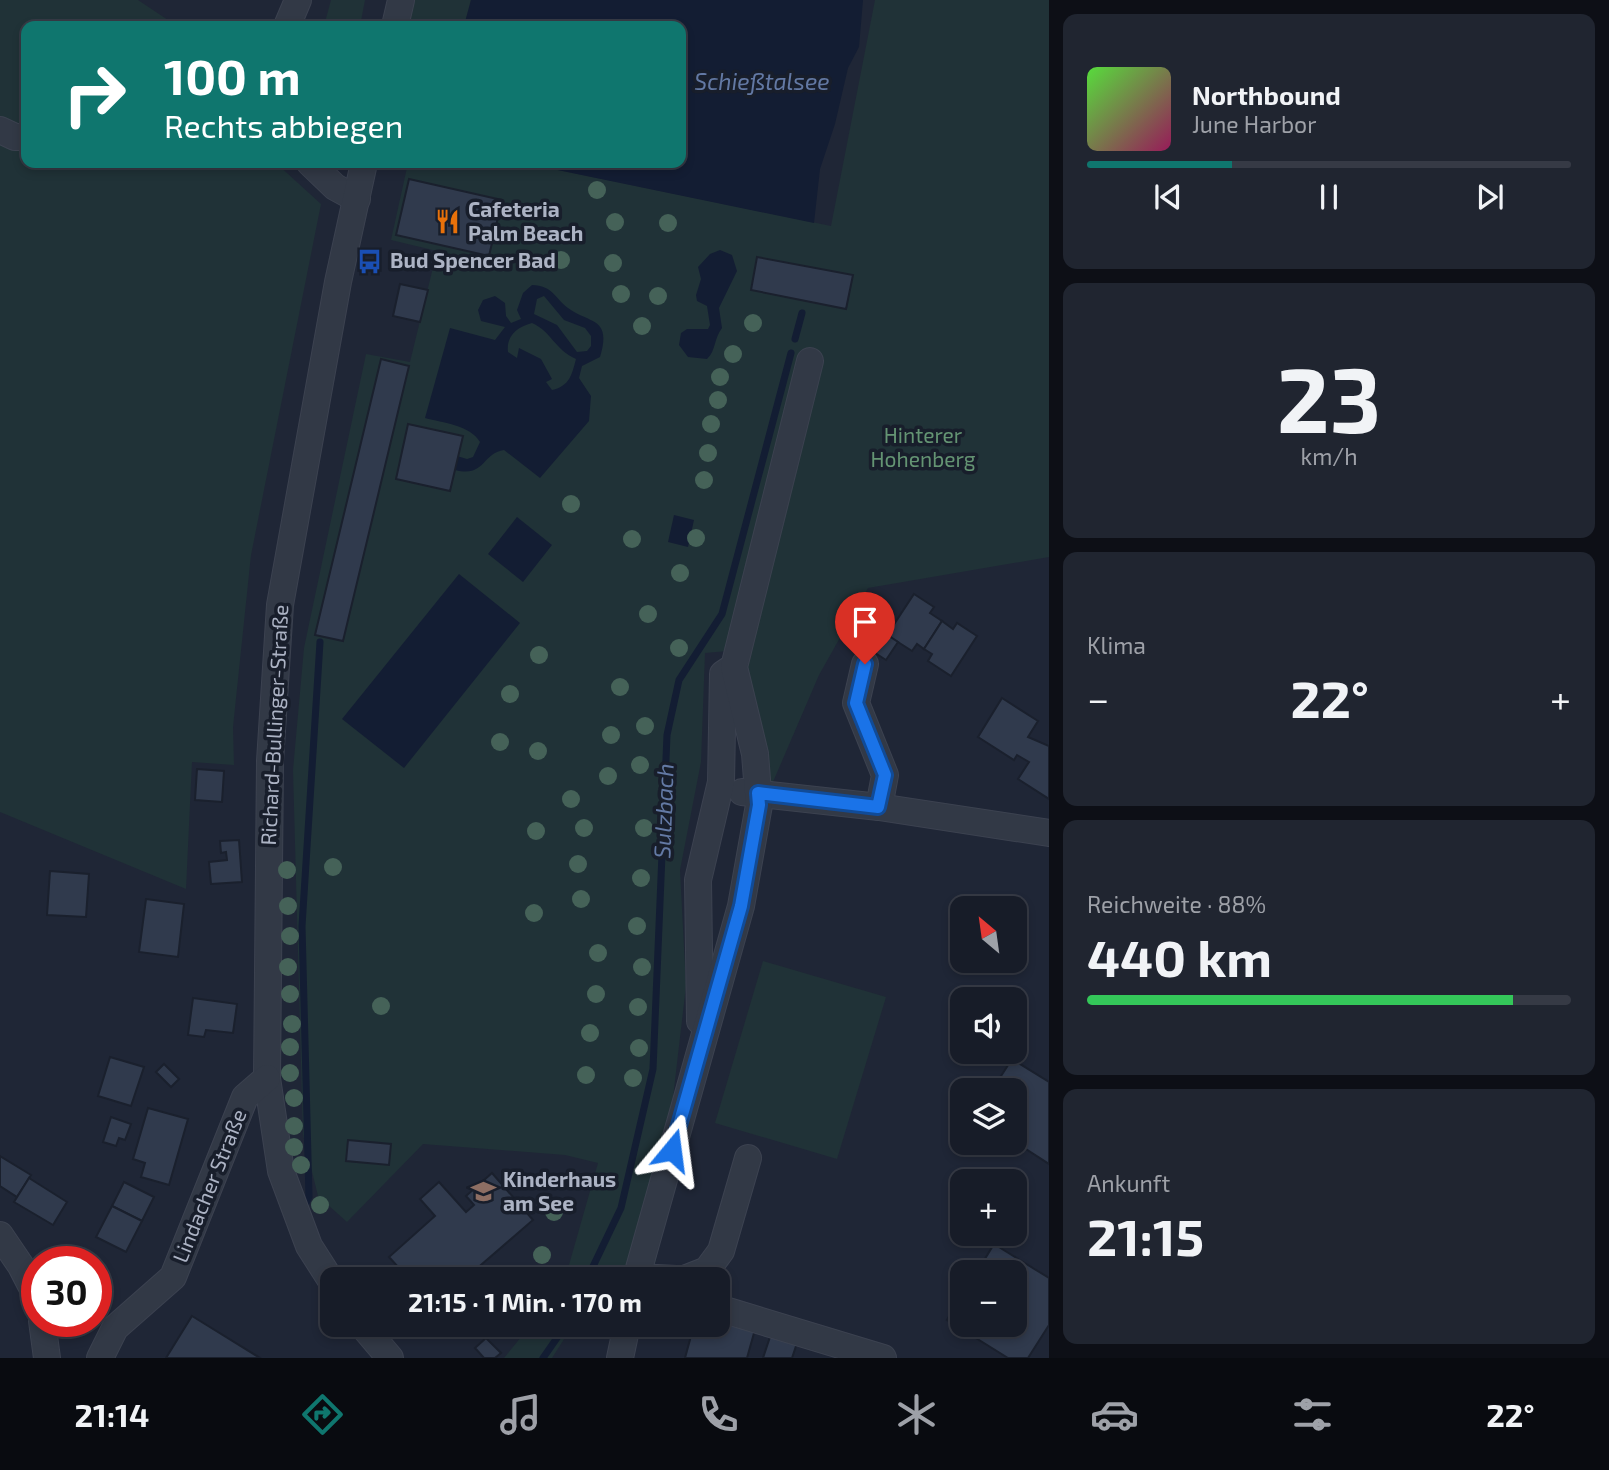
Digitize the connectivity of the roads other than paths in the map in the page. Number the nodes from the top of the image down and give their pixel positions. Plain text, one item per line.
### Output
1 (298, 0) edge
2 (401, 0) edge
3 (289, 21) edge
4 (396, 21) edge
5 (0, 130) edge
6 (21, 137) edge
7 (315, 168) edge
8 (363, 168) edge
9 (357, 199) junction
10 (810, 361) dead end
11 (865, 664) dead end
12 (734, 667) junction
13 (719, 790) junction
14 (758, 793) junction
15 (878, 807) junction
16 (1049, 833) edge
17 (701, 1048) junction
18 (267, 1078) junction
19 (748, 1158) dead end
20 (0, 1235) edge
21 (21, 1266) edge
22 (322, 1267) edge
23 (641, 1267) edge
24 (709, 1267) edge
25 (730, 1312) edge
26 (44, 1337) edge
27 (372, 1337) edge
28 (625, 1337) edge
29 (47, 1358) edge
30 (100, 1358) edge
31 (390, 1358) edge
32 (621, 1358) edge
33 (883, 1358) edge

1 - 3 street
2 - 4 street
5 - 6 street
7 - 9 street
8 - 9 street, Richard-Bullinger-Straße
9 - 18 street, Richard-Bullinger-Straße
10 - 12 street
11 - 15 street
12 - 13 street
12 - 14 street
13 - 14 street
13 - 17 street
14 - 15 street
14 - 17 street
15 - 16 street
17 - 23 street
18 - 22 street, Richard-Bullinger-Straße
18 - 30 street, Lindacher Straße
19 - 24 street
20 - 21 street
25 - 33 street
26 - 29 street
27 - 31 street
28 - 32 street

